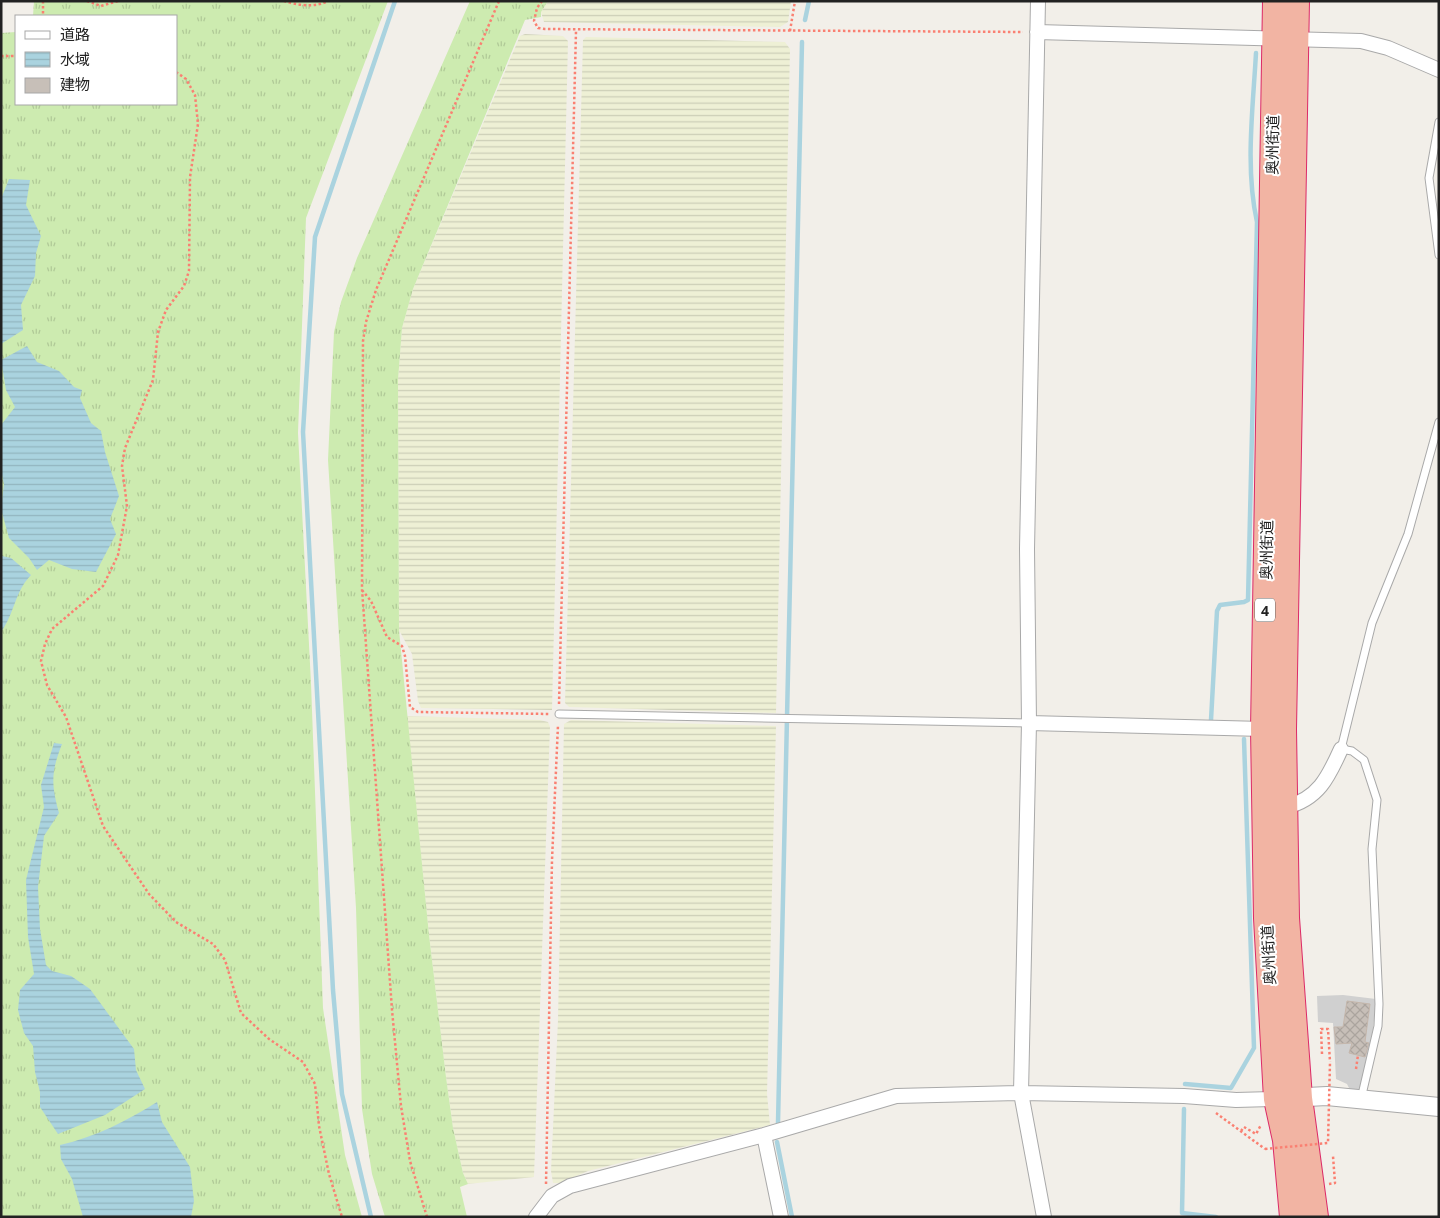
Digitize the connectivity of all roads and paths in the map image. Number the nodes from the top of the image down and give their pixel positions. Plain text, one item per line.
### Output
1 (43, 1) edge
2 (87, 1) edge
3 (118, 1) edge
4 (284, 1) edge
5 (328, 1) edge
6 (499, 1) edge
7 (542, 1) edge
8 (795, 1) edge
9 (1038, 1) edge
10 (1275, 1) edge
11 (1298, 1) edge
12 (43, 15) edge
13 (576, 31) junction
14 (790, 31) junction
15 (1037, 32) junction
16 (1286, 38) junction
17 (1, 56) edge
18 (15, 56) edge
19 (1439, 70) edge
20 (178, 73) edge
21 (1439, 122) edge
22 (1439, 255) edge
23 (1439, 422) edge
24 (362, 589) junction
25 (559, 714) junction
26 (1029, 723) junction
27 (1263, 729) junction
28 (1341, 749) junction
29 (1286, 807) junction
30 (1322, 1054) dead end
31 (1021, 1093) junction
32 (1300, 1098) junction
33 (1276, 1099) junction
34 (1361, 1099) junction
35 (1439, 1107) edge
36 (1216, 1113) dead end
37 (1262, 1124) dead end
38 (1241, 1131) junction
39 (764, 1135) junction
40 (1325, 1143) junction
41 (1326, 1151) dead end
42 (1333, 1156) dead end
43 (1328, 1176) dead end
44 (552, 1196) junction
45 (342, 1217) edge
46 (427, 1217) edge
47 (536, 1217) edge
48 (781, 1217) edge
49 (1044, 1217) edge
50 (1292, 1217) edge
51 (1316, 1217) edge

1 - 12 path
2 - 3 path
4 - 5 path
6 - 24 path
7 - 13 path
8 - 14 path
9 - 15 street
10 - 16 highway, 奥州街道 / 4
11 - 16 highway, 奥州街道 / 4
13 - 14 path
13 - 25 path
14 - 15 path
15 - 16 street
15 - 26 street
16 - 19 street
16 - 27 highway, 奥州街道 / 4
16 - 29 highway, 奥州街道 / 4
17 - 18 path
20 - 45 path
21 - 22 lane
23 - 28 lane
24 - 25 path
24 - 46 path
25 - 26 lane
25 - 44 path
26 - 27 street
26 - 31 street
27 - 33 highway, 奥州街道 / 4
28 - 29 street
28 - 34 lane
29 - 32 highway, 奥州街道 / 4
30 - 40 path, bridge
31 - 33 street
31 - 39 street
31 - 49 street
32 - 33 street
32 - 34 street
32 - 51 highway, 奥州街道 / 4
33 - 50 highway, 奥州街道 / 4
34 - 35 street
36 - 38 path
37 - 38 path
38 - 40 path, bridge
39 - 44 street
39 - 48 street
40 - 41 path
42 - 43 path
44 - 47 street

